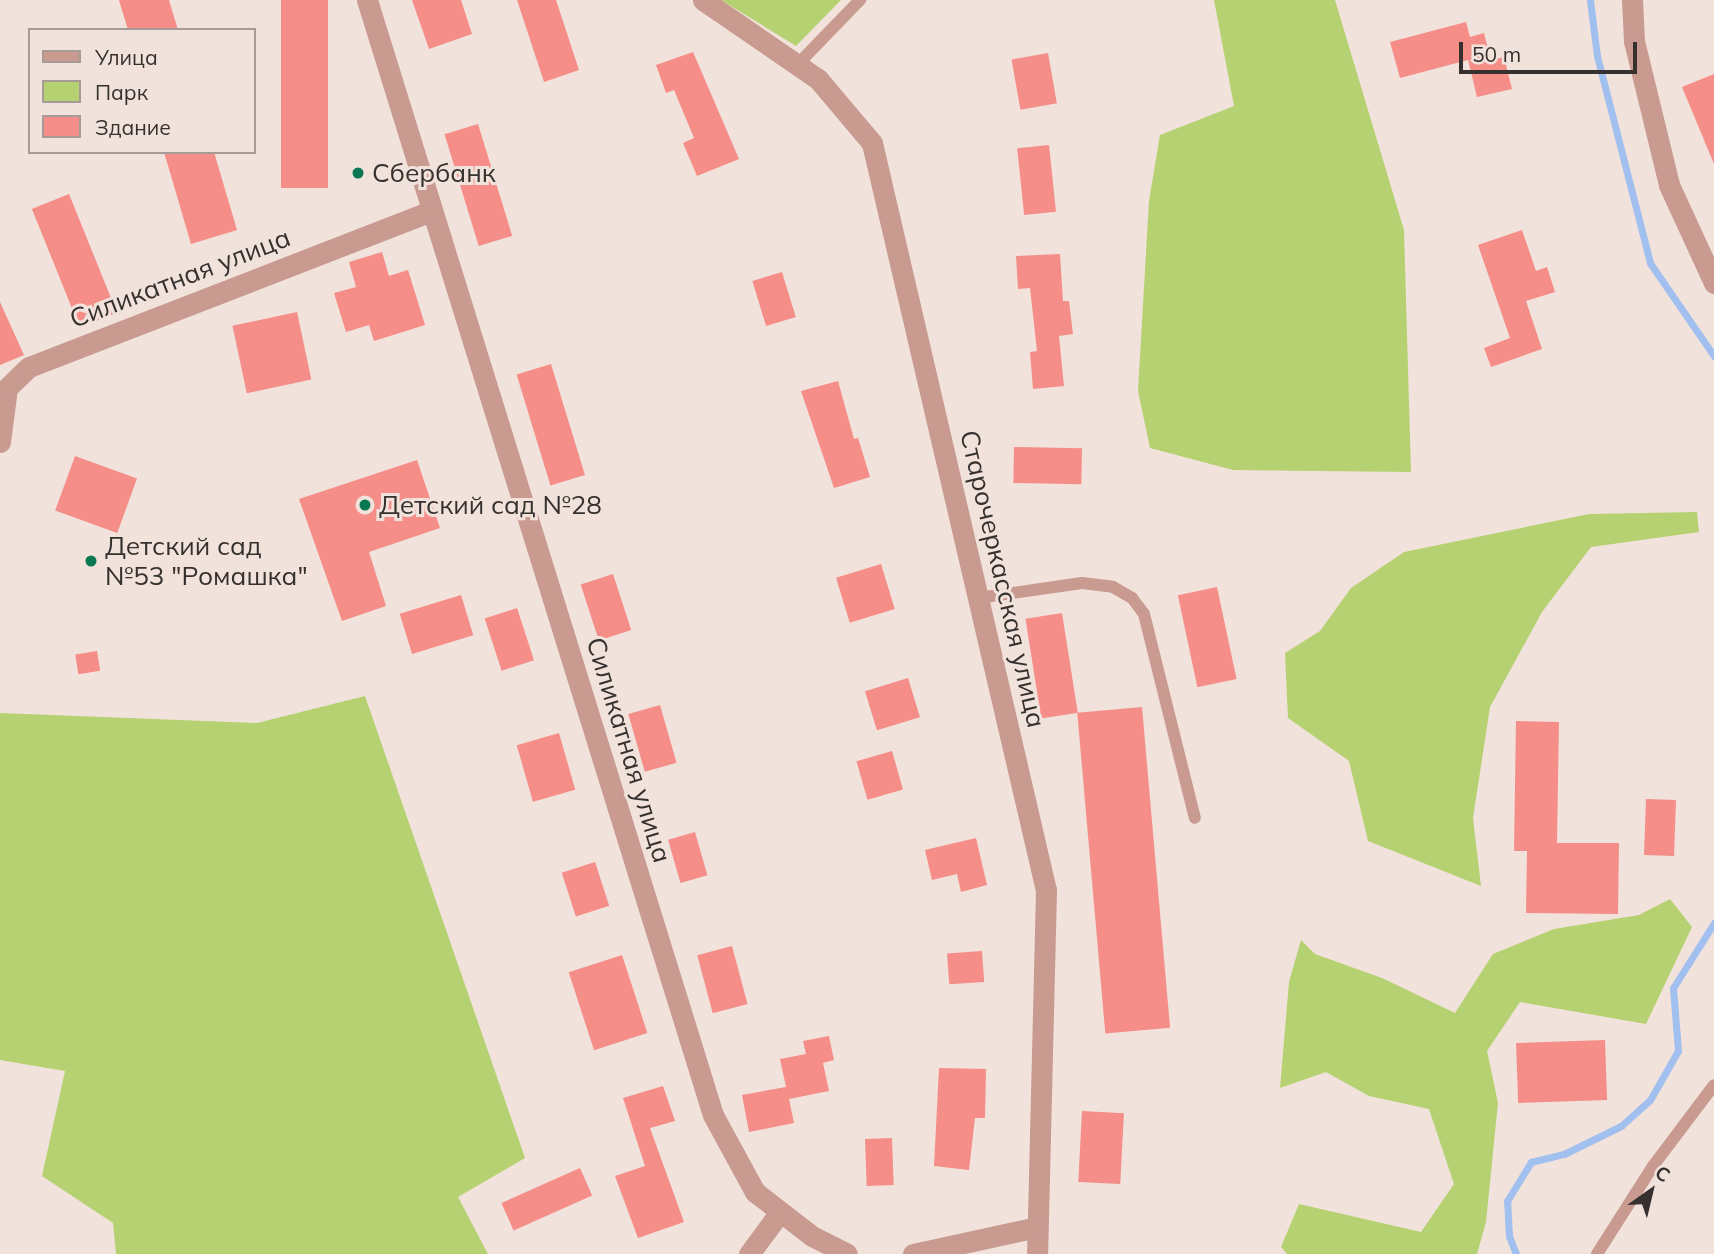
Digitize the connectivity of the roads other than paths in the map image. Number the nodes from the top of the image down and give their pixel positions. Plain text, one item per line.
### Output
1 (367, 0) edge
2 (703, 0) edge
3 (860, 0) edge
4 (1632, 0) edge
5 (797, 65) junction
6 (431, 211) junction
7 (1714, 283) edge
8 (0, 442) edge
9 (978, 598) junction
10 (1195, 818) dead end
11 (1714, 1085) edge
12 (780, 1212) junction
13 (1037, 1227) junction
14 (749, 1254) edge
15 (847, 1254) edge
16 (913, 1254) edge
17 (1037, 1254) edge
18 (1597, 1254) edge

1 - 6 street, Силикатная улица
2 - 5 street, Старочеркасская улица
3 - 5 lane
4 - 7 street
5 - 9 street, Старочеркасская улица
6 - 8 street, Силикатная улица
6 - 12 street, Силикатная улица
9 - 10 lane
9 - 13 street, Старочеркасская улица
11 - 18 lane
12 - 14 street
12 - 15 street, Силикатная улица
13 - 16 street
13 - 17 street, Старочеркасская улица

